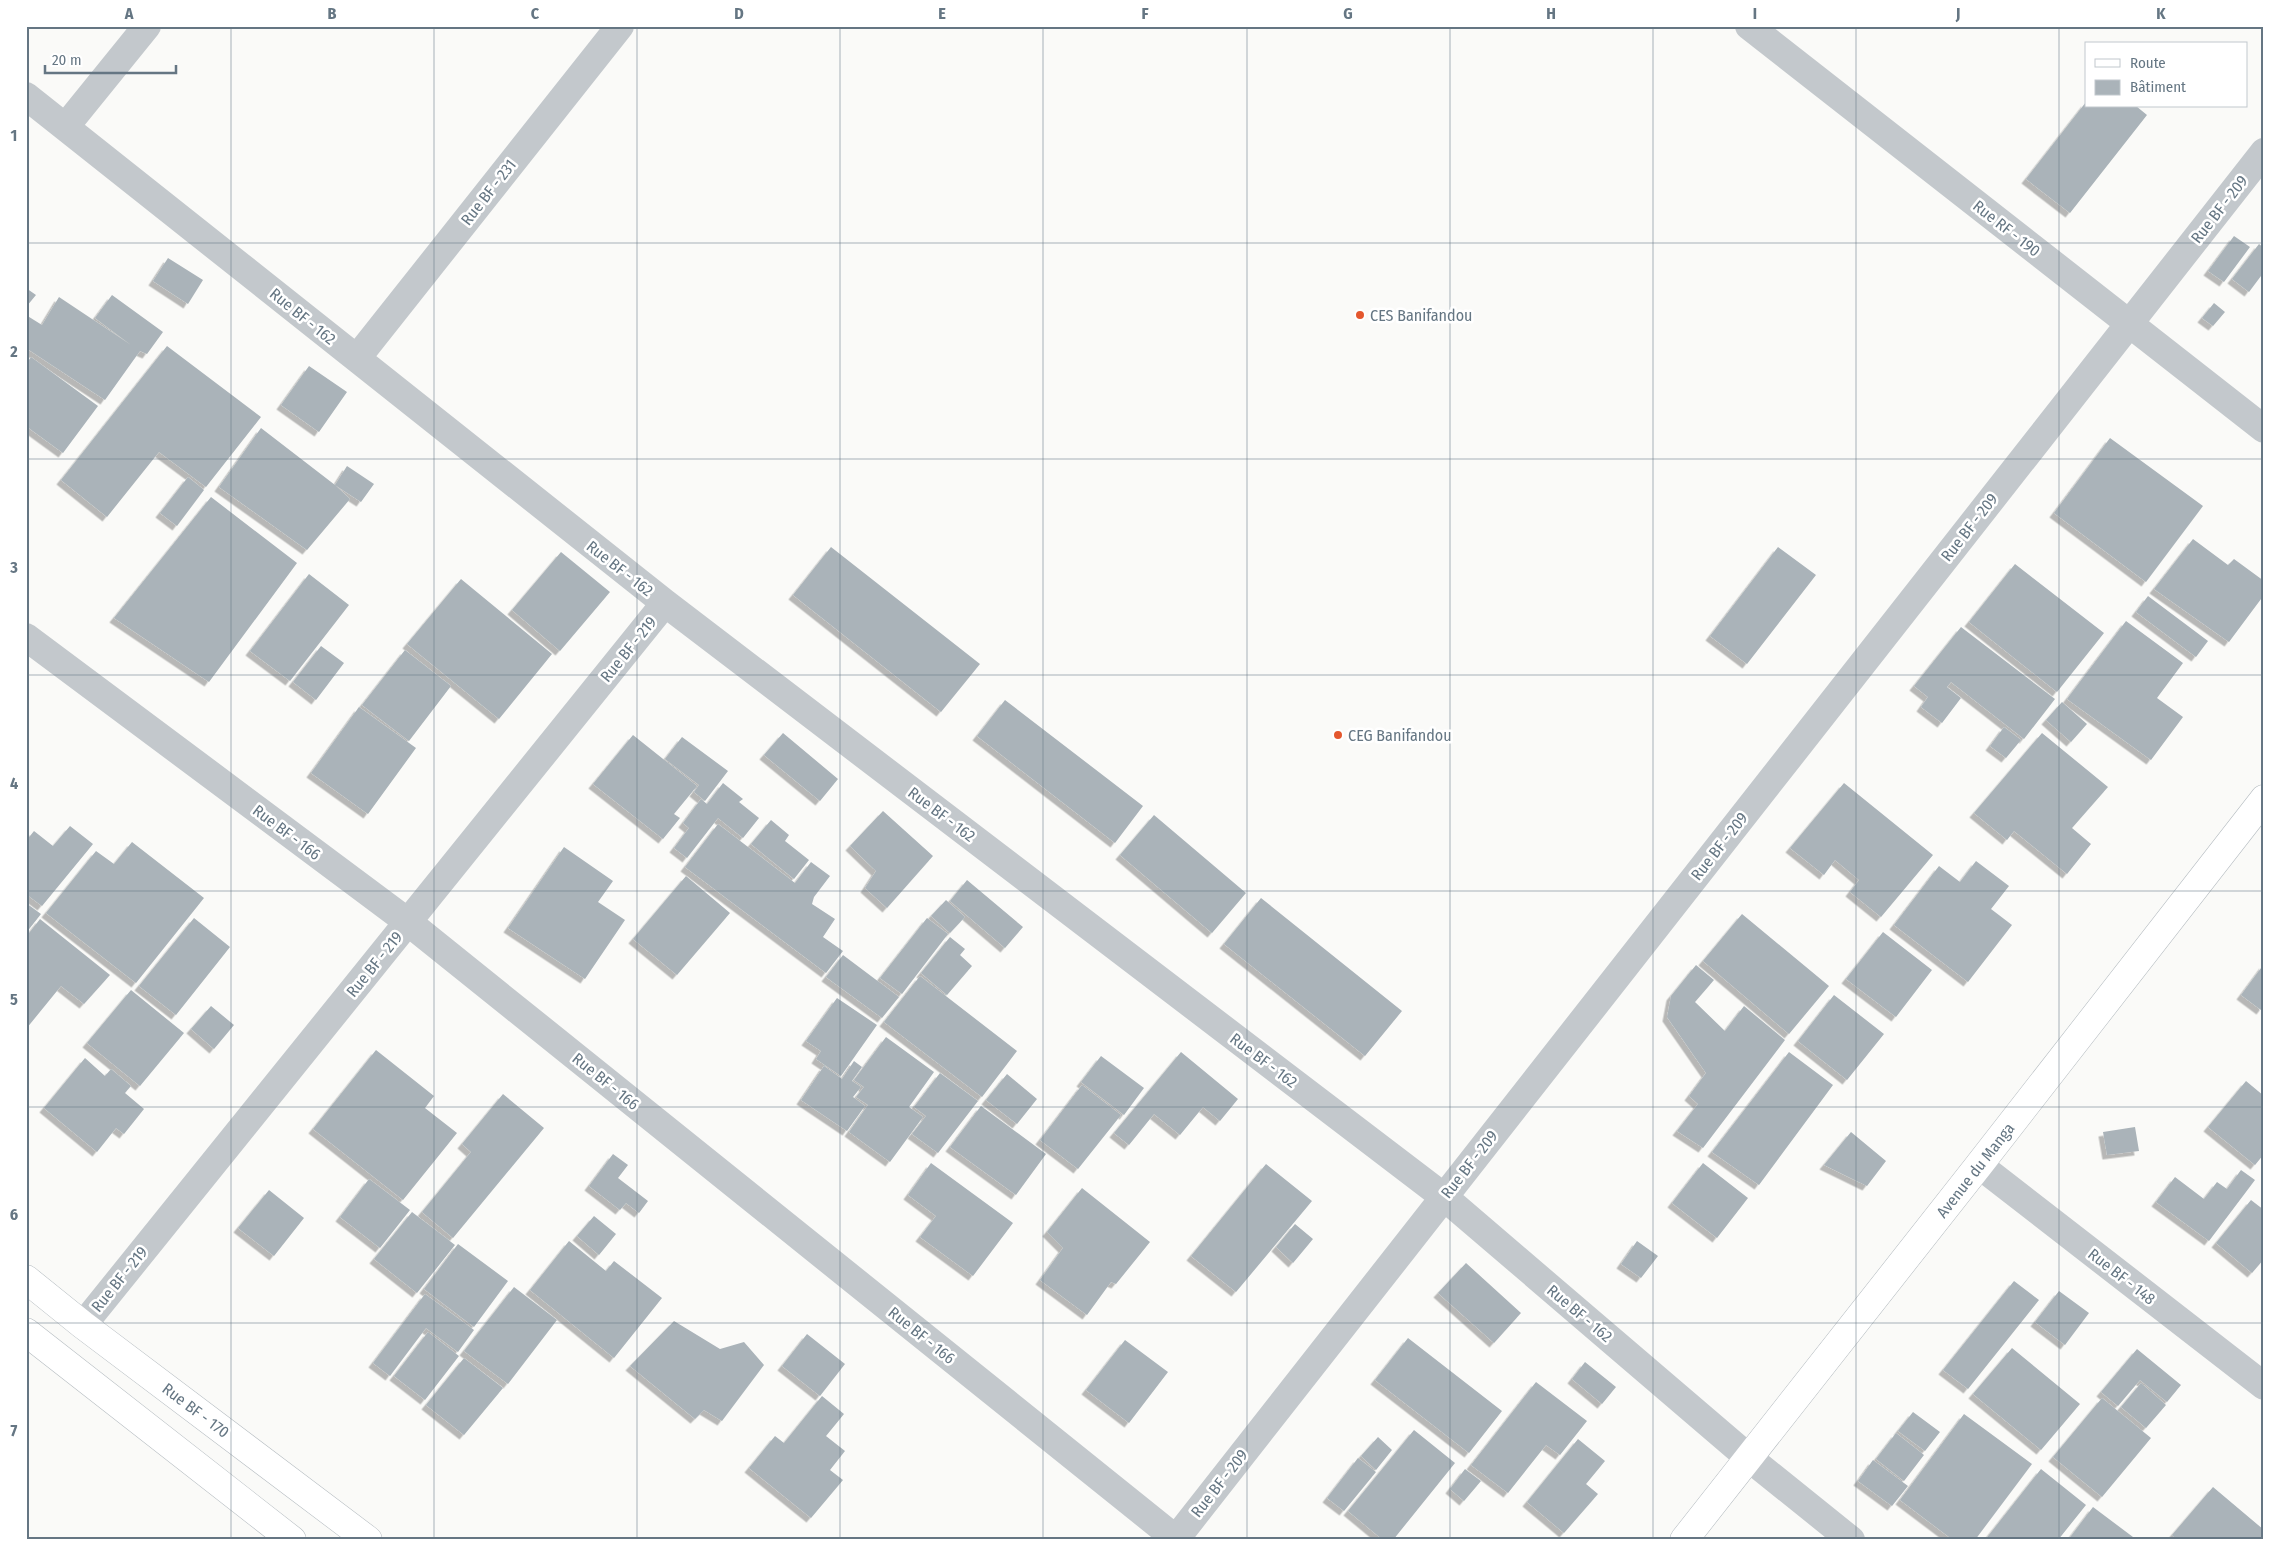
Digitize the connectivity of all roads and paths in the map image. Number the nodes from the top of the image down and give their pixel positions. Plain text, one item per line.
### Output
1 (147, 26) edge
2 (620, 26) edge
3 (1749, 26) edge
4 (26, 96) edge
5 (66, 126) junction
6 (2264, 152) edge
7 (2129, 324) junction
8 (357, 358) junction
9 (2264, 429) edge
10 (665, 603) junction
11 (26, 637) edge
12 (2264, 799) edge
13 (408, 922) junction
14 (1979, 1165) junction
15 (1444, 1197) junction
16 (26, 1279) edge
17 (82, 1325) junction
18 (26, 1332) edge
19 (2264, 1386) edge
20 (1749, 1458) junction
21 (1175, 1539) edge
22 (292, 1540) edge
23 (368, 1540) edge
24 (1684, 1540) edge
25 (1851, 1540) edge

1 - 5 street
2 - 8 street, Rue BF - 231
3 - 7 street, Rue RF - 190
4 - 5 street, Rue BF - 162
5 - 8 street, Rue BF - 162
6 - 7 street, Rue BF - 209
7 - 9 street, Rue RF - 190
7 - 15 street, Rue BF - 209
8 - 10 street, Rue BF - 162
10 - 13 street, Rue BF - 219
10 - 15 street, Rue BF - 162
11 - 13 street, Rue BF - 166
12 - 14 street, Avenue du Manga
13 - 17 street, Rue BF - 219
13 - 21 street, Rue BF - 166
14 - 19 street, Rue BF - 148
14 - 20 street, Avenue du Manga
15 - 20 street, Rue BF - 162
15 - 21 street, Rue BF - 209
16 - 17 street, Rue BF - 170
17 - 23 street, Rue BF - 170
18 - 22 street
20 - 24 street, Avenue du Manga
20 - 25 street, Rue BF - 162

